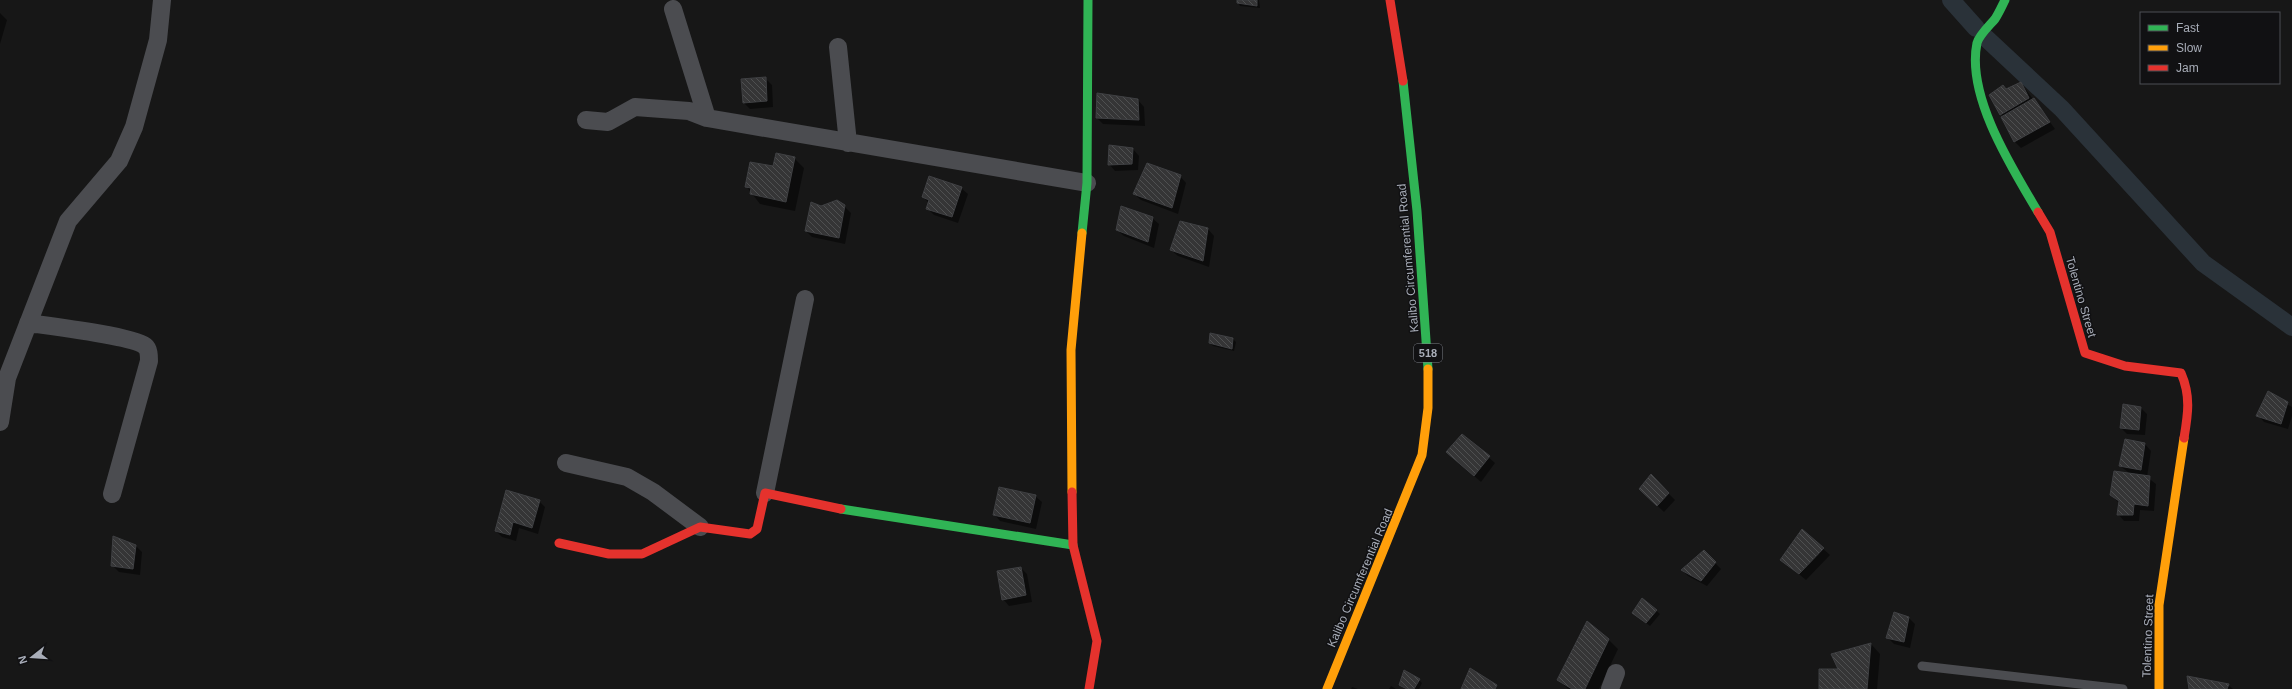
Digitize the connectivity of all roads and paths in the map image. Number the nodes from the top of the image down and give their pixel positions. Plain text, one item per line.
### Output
1 (162, 0) edge
2 (1088, 0) edge
3 (1390, 0) edge
4 (2004, 0) edge
5 (673, 9) dead end
6 (838, 46) dead end
7 (707, 118) junction
8 (586, 120) dead end
9 (848, 143) junction
10 (1087, 183) junction
11 (805, 299) dead end
12 (28, 323) junction
13 (4, 378) edge
14 (0, 422) edge
15 (566, 463) dead end
16 (764, 493) junction
17 (112, 494) dead end
18 (700, 527) junction
19 (559, 543) dead end
20 (1073, 545) junction
21 (1922, 666) dead end
22 (1089, 689) edge
23 (1326, 689) edge
24 (2123, 689) edge
25 (2159, 689) edge

1 - 12 street
2 - 10 street
3 - 23 street, Kalibo Circumferential Road / 518
4 - 25 street, Tolentino Street
5 - 7 street
6 - 9 street
7 - 8 street
7 - 9 street
9 - 10 street
10 - 20 street
11 - 16 street
12 - 13 street
12 - 17 street
13 - 14 street
15 - 18 street
16 - 18 street
16 - 20 street
18 - 19 street
20 - 22 street
21 - 24 lane

